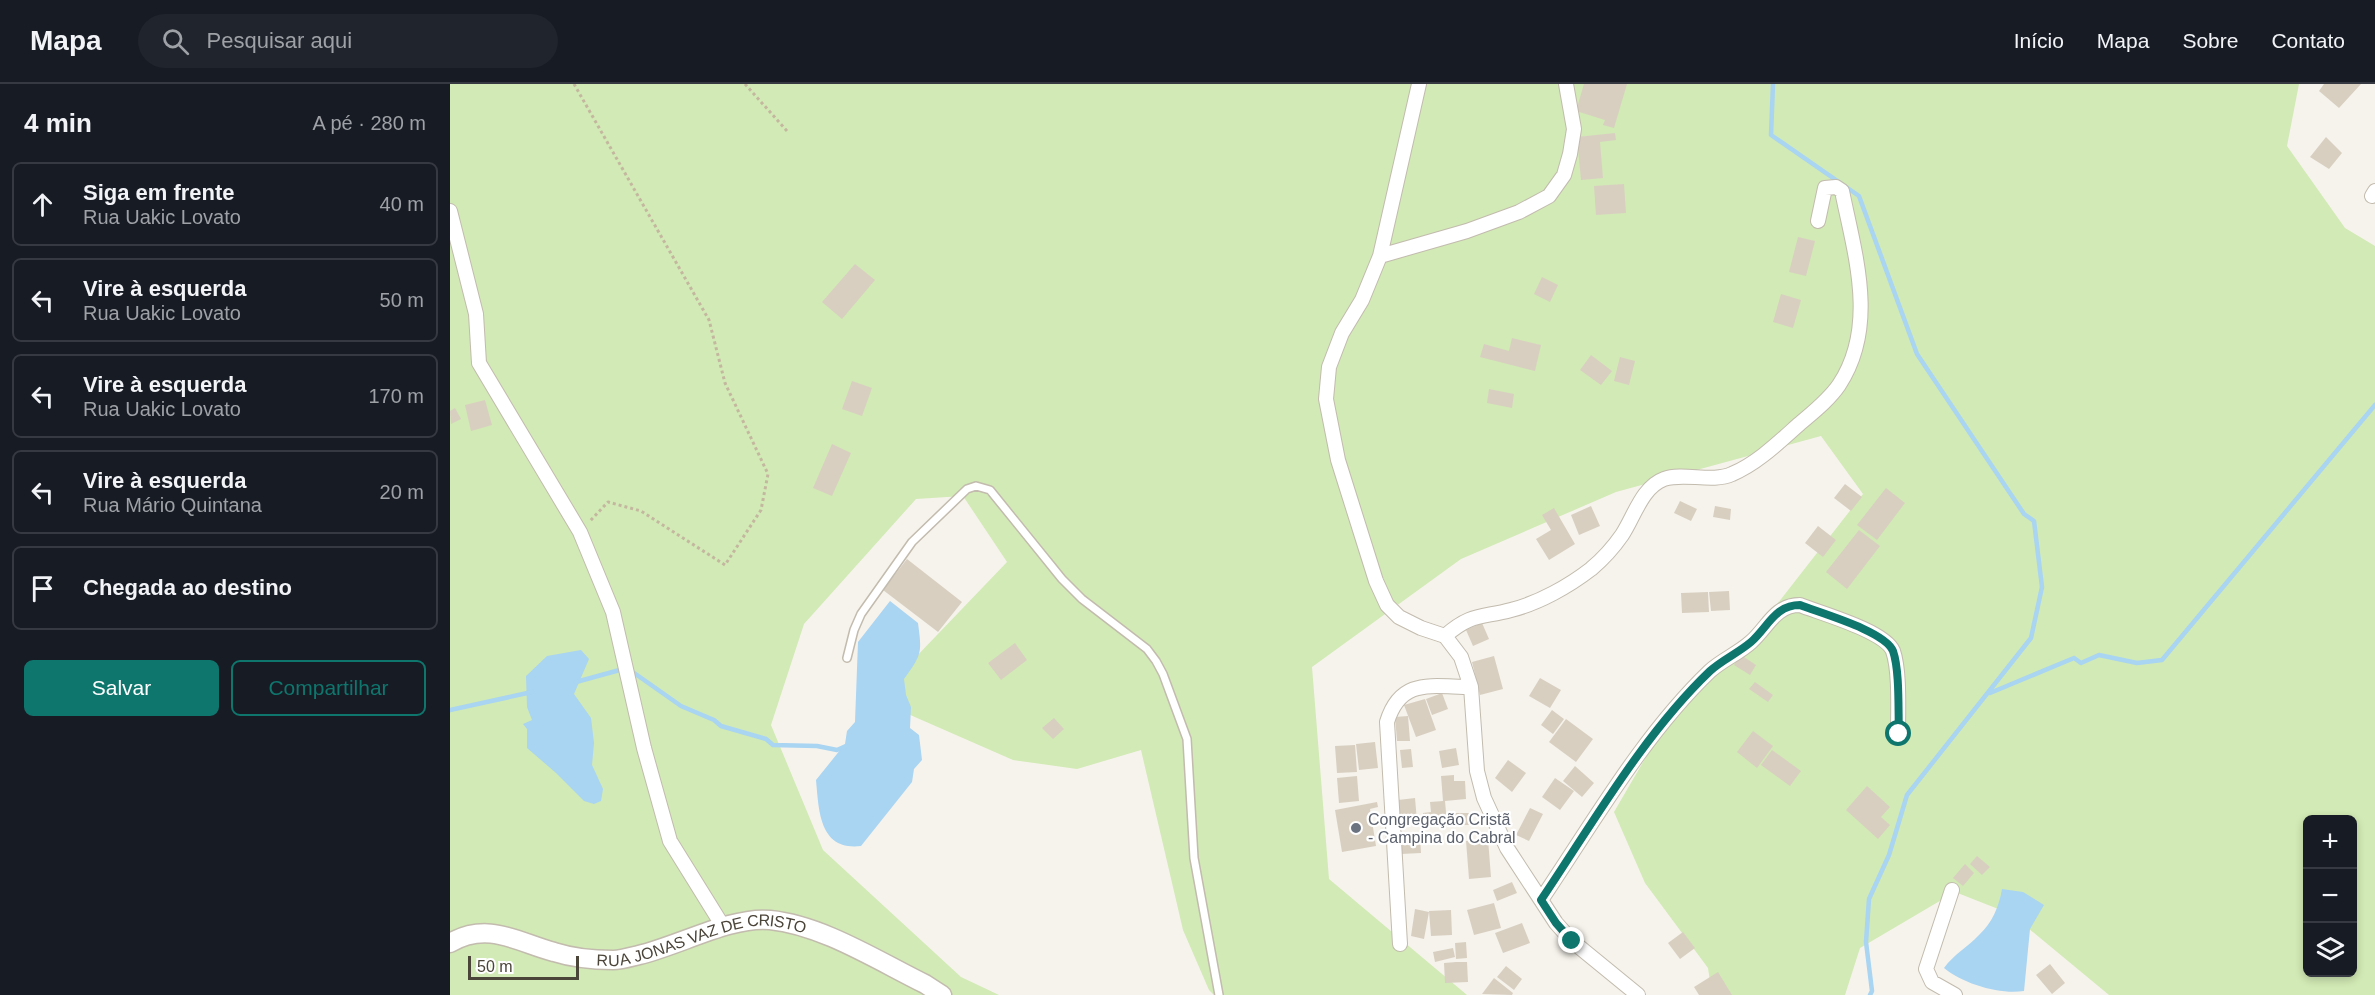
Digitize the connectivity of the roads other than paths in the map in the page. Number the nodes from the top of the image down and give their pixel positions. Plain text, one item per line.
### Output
1 (1419, 84) edge
2 (1566, 84) edge
3 (450, 211) edge
4 (1818, 221) dead end
5 (1380, 256) junction
6 (1445, 636) junction
7 (847, 658) dead end
8 (1471, 687) junction
9 (1899, 734) dead end
10 (1952, 890) dead end
11 (1541, 900) junction
12 (724, 928) junction
13 (450, 943) edge
14 (1400, 944) dead end
15 (942, 995) edge
16 (1219, 995) edge
17 (1638, 995) edge
18 (1955, 995) edge

1 - 5 street
2 - 5 street
3 - 12 street
4 - 6 street
5 - 6 street
6 - 8 street
7 - 16 lane
8 - 11 street
8 - 14 street
9 - 11 street
10 - 18 street
11 - 17 street
12 - 13 street, RUA JONAS VAZ DE CRISTO
12 - 15 street, RUA JONAS VAZ DE CRISTO

